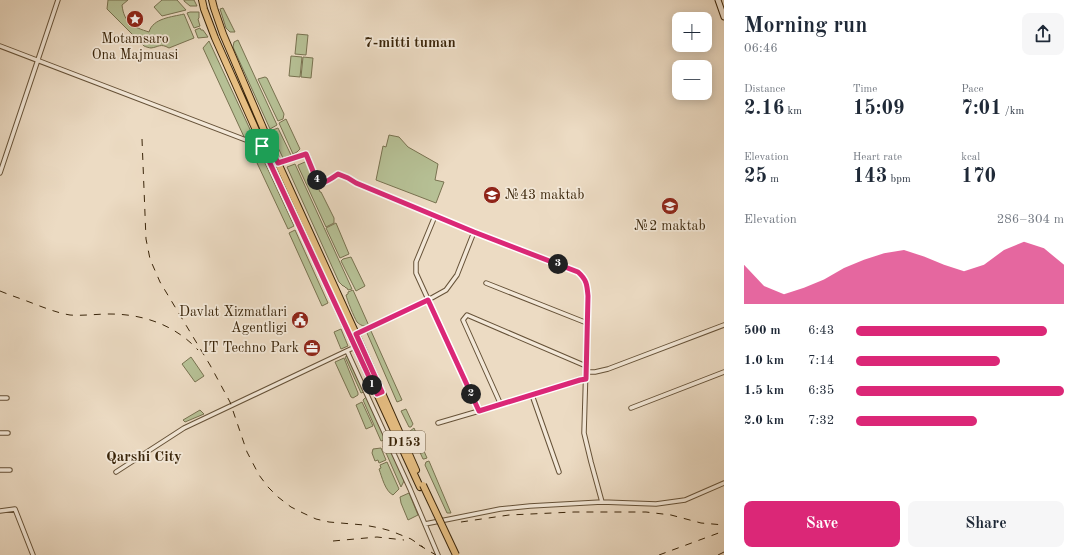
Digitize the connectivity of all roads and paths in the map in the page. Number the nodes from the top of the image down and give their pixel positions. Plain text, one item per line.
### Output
1 (58, 0) edge
2 (198, 0) edge
3 (202, 0) edge
4 (212, 0) edge
5 (718, 0) edge
6 (204, 9) junction
7 (724, 16) edge
8 (0, 46) edge
9 (38, 61) junction
10 (262, 146) junction
11 (272, 150) junction
12 (275, 164) junction
13 (0, 173) edge
14 (435, 216) junction
15 (474, 232) junction
16 (486, 283) dead end
17 (428, 300) junction
18 (587, 323) junction
19 (724, 325) edge
20 (356, 334) junction
21 (355, 347) junction
22 (348, 351) junction
23 (586, 366) junction
24 (586, 372) junction
25 (724, 372) edge
26 (586, 379) junction
27 (380, 393) junction
28 (532, 395) junction
29 (0, 398) edge
30 (7, 398) dead end
31 (501, 405) junction
32 (631, 408) dead end
33 (479, 411) junction
34 (438, 423) dead end
35 (0, 433) edge
36 (8, 433) dead end
37 (0, 470) edge
38 (10, 470) dead end
39 (116, 472) dead end
40 (559, 472) dead end
41 (724, 483) edge
42 (422, 486) junction
43 (602, 502) junction
44 (0, 511) edge
45 (425, 524) junction
46 (33, 555) edge
47 (438, 555) edge
48 (452, 555) edge
49 (456, 555) edge

1 - 9 street
2 - 6 street
3 - 6 main road, D153
4 - 11 main road, D153
5 - 7 street
6 - 10 main road, D153
8 - 9 street
9 - 10 street
9 - 13 street
10 - 11 street
10 - 12 main road, D153
11 - 12 main road, D153
12 - 14 street
12 - 20 main road, D153
12 - 21 main road, D153
14 - 15 street
14 - 17 street
15 - 17 street
15 - 18 street
16 - 18 street
17 - 20 street
17 - 33 street
18 - 23 street
19 - 24 street
20 - 27 main road, D153
21 - 22 street
21 - 27 main road, D153
22 - 39 street
22 - 45 street
23 - 24 street
23 - 31 street
24 - 26 street
25 - 32 street
26 - 28 street
26 - 43 street
27 - 42 main road, D153
28 - 31 street
28 - 40 street
29 - 30 street
31 - 33 street
33 - 34 street
35 - 36 street
37 - 38 street
41 - 43 street
42 - 48 main road, D153
42 - 49 main road, D153, bridge
43 - 45 street
44 - 46 street
45 - 47 street

